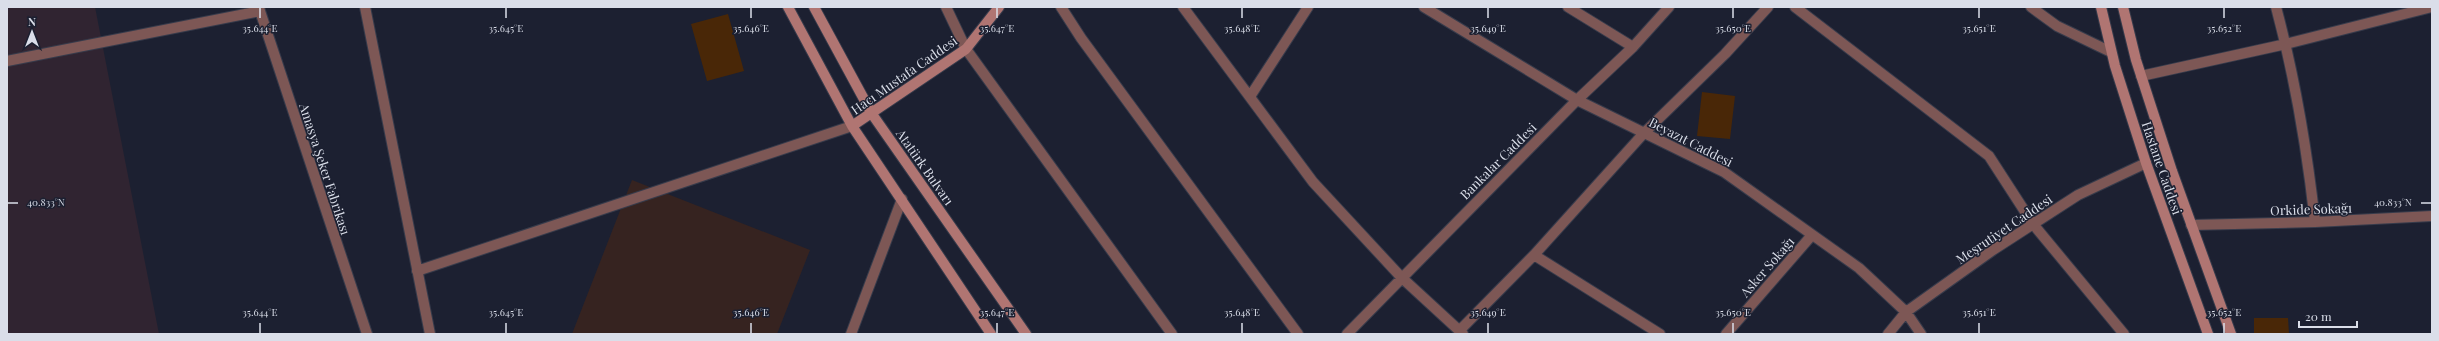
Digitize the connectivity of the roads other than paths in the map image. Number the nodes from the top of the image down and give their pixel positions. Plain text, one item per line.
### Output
1 (365, 7) edge
2 (788, 7) edge
3 (814, 7) edge
4 (946, 7) edge
5 (999, 7) edge
6 (1061, 7) edge
7 (1183, 7) edge
8 (1308, 7) edge
9 (1424, 7) edge
10 (1568, 7) edge
11 (1669, 7) edge
12 (1768, 7) edge
13 (1795, 7) edge
14 (2031, 7) edge
15 (2101, 7) edge
16 (2123, 7) edge
17 (2276, 7) edge
18 (2432, 7) edge
19 (259, 9) edge
20 (2286, 44) junction
21 (1632, 47) junction
22 (966, 49) junction
23 (2112, 52) junction
24 (7, 61) edge
25 (2141, 76) junction
26 (1250, 95) junction
27 (1577, 100) junction
28 (872, 114) junction
29 (852, 126) junction
30 (1644, 133) junction
31 (2146, 163) junction
32 (902, 199) junction
33 (2432, 216) edge
34 (2315, 222) junction
35 (2033, 224) junction
36 (2192, 225) junction
37 (1812, 235) junction
38 (1534, 255) junction
39 (417, 271) junction
40 (1401, 277) junction
41 (1906, 312) junction
42 (1461, 332) edge
43 (366, 334) edge
44 (430, 334) edge
45 (851, 334) edge
46 (991, 334) edge
47 (1026, 334) edge
48 (1172, 334) edge
49 (1298, 334) edge
50 (1347, 334) edge
51 (1660, 334) edge
52 (1726, 334) edge
53 (1888, 334) edge
54 (1921, 334) edge
55 (2124, 334) edge
56 (2208, 334) edge
57 (2230, 334) edge

1 - 39 street
2 - 29 street
3 - 28 street, Atatürk Bulvarı
4 - 22 street
5 - 22 street, Hacı Mustafa Caddesi
6 - 49 street
7 - 26 street
8 - 26 street
9 - 27 street, Beyazıt Caddesi
10 - 21 street
11 - 21 street, Bankalar Caddesi
12 - 30 street
13 - 35 street
14 - 23 street
15 - 23 street, Hastane Caddesi
16 - 25 street, Hastane Caddesi
17 - 20 street
18 - 20 street
19 - 24 street, Amasya Şeker Fabrikası
19 - 43 street, Amasya Şeker Fabrikası
20 - 25 street
20 - 34 street
21 - 27 street, Bankalar Caddesi
22 - 28 street, Hacı Mustafa Caddesi
22 - 48 street
23 - 31 street, Hastane Caddesi
25 - 36 street, Hastane Caddesi
26 - 40 street
27 - 30 street, Beyazıt Caddesi
27 - 40 street, Bankalar Caddesi
28 - 29 street, Hacı Mustafa Caddesi
28 - 47 street, Atatürk Bulvarı
29 - 32 street
29 - 39 street
30 - 37 street, Beyazıt Caddesi
30 - 38 street
31 - 35 street, Meşrutiyet Caddesi
31 - 56 street, Hastane Caddesi
32 - 45 street
32 - 46 street
33 - 34 street, Orkide Sokağı
34 - 36 street, Orkide Sokağı
35 - 41 street, Meşrutiyet Caddesi
35 - 55 street
36 - 57 street, Hastane Caddesi
37 - 41 street, Beyazıt Caddesi
37 - 52 street, Asker Sokağı
38 - 42 street
38 - 51 street
39 - 44 street
40 - 42 street
40 - 50 street, Bankalar Caddesi
41 - 53 street, Meşrutiyet Caddesi
41 - 54 street, Beyazıt Caddesi

